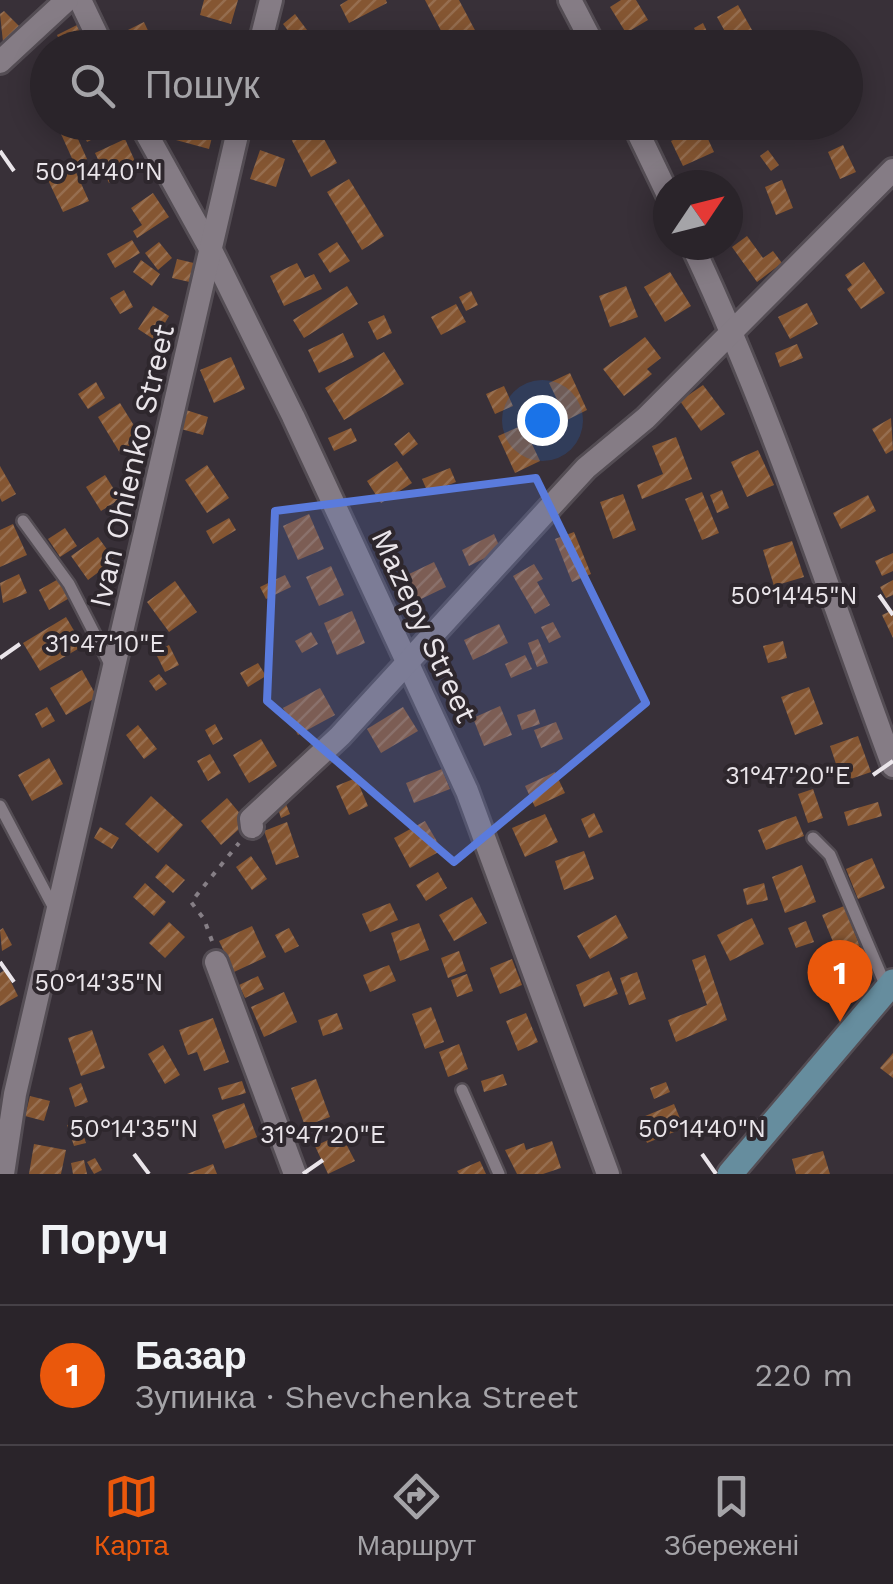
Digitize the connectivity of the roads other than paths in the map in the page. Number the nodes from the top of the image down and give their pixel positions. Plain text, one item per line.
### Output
1 (66, 0) edge
2 (80, 0) edge
3 (271, 0) edge
4 (570, 0) edge
5 (34, 30) edge
6 (94, 30) edge
7 (264, 30) edge
8 (586, 30) edge
9 (30, 34) edge
10 (0, 62) edge
11 (150, 140) edge
12 (236, 140) edge
13 (642, 140) edge
14 (656, 170) edge
15 (893, 170) edge
16 (212, 252) junction
17 (699, 260) edge
18 (732, 328) junction
19 (23, 521) dead end
20 (407, 660) junction
21 (115, 674) junction
22 (893, 766) edge
23 (0, 806) edge
24 (252, 828) road end
25 (813, 838) dead end
26 (58, 916) junction
27 (216, 962) road end
28 (890, 986) edge
29 (462, 1090) dead end
30 (7, 1101) edge
31 (4, 1174) edge
32 (294, 1174) edge
33 (499, 1174) edge
34 (608, 1174) edge
35 (730, 1174) edge

1 - 5 street
2 - 6 street
3 - 7 street
4 - 8 street
9 - 10 street
11 - 16 street, Mazepy Street
12 - 16 street, Ivan Ohienko Street
13 - 14 street
15 - 18 street
16 - 20 street, Mazepy Street
16 - 21 street, Ivan Ohienko Street
17 - 18 street
18 - 20 street
18 - 22 street
19 - 21 lane
20 - 24 street
20 - 34 street, Mazepy Street
21 - 26 street, Ivan Ohienko Street
23 - 26 lane
25 - 28 lane
26 - 30 street, Ivan Ohienko Street
27 - 32 street
28 - 35 street
29 - 33 lane
30 - 31 street, Ivan Ohienko Street

